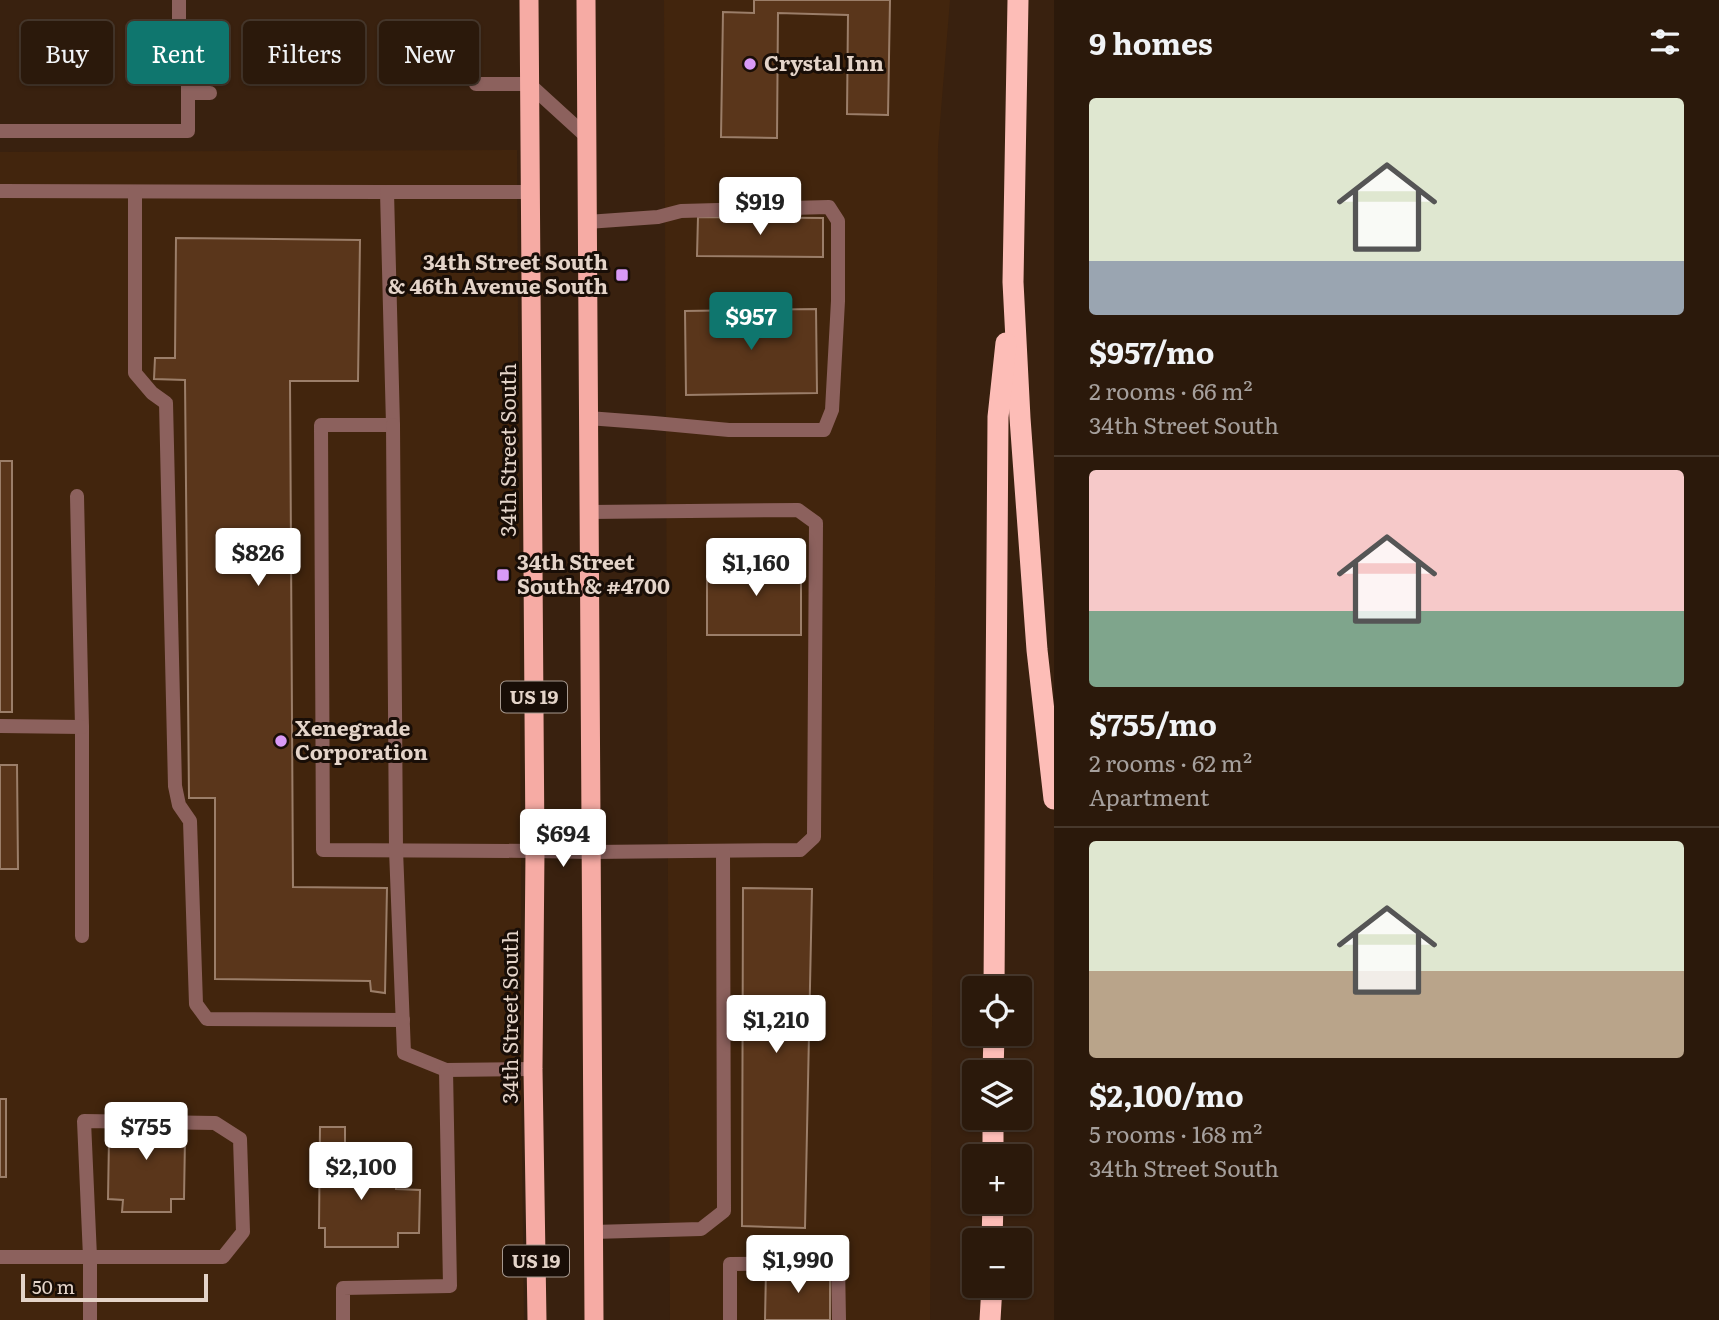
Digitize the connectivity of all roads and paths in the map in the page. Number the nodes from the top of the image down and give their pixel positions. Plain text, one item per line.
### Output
1 (179, 0) edge
2 (529, 0) edge
3 (586, 0) edge
4 (1018, 0) edge
5 (179, 21) edge
6 (188, 84) edge
7 (190, 84) edge
8 (479, 84) edge
9 (529, 84) junction
10 (210, 93) dead end
11 (0, 131) edge
12 (586, 136) junction
13 (0, 191) edge
14 (135, 191) junction
15 (387, 192) junction
16 (530, 192) junction
17 (587, 222) junction
18 (1013, 282) junction
19 (588, 418) junction
20 (393, 425) junction
21 (77, 496) dead end
22 (589, 512) junction
23 (0, 726) edge
24 (82, 727) junction
25 (1054, 799) edge
26 (396, 850) junction
27 (535, 851) junction
28 (723, 851) junction
29 (591, 852) junction
30 (82, 936) dead end
31 (994, 976) edge
32 (403, 1020) junction
33 (534, 1069) junction
34 (446, 1070) junction
35 (593, 1232) junction
36 (0, 1257) edge
37 (90, 1257) junction
38 (991, 1298) edge
39 (90, 1320) edge
40 (343, 1320) edge
41 (537, 1320) edge
42 (594, 1320) edge
43 (730, 1320) edge
44 (839, 1320) edge
45 (990, 1320) edge

1 - 5 street
2 - 9 highway, 34th Street South / US 19
3 - 12 highway, US 19
4 - 18 highway
6 - 11 street
7 - 10 street
8 - 9 street
9 - 12 street
9 - 16 highway, 34th Street South / US 19
12 - 17 highway, US 19
13 - 14 street
14 - 15 street
14 - 32 street
15 - 16 street
15 - 20 street
16 - 27 highway, 34th Street South / US 19
17 - 19 highway, US 19
17 - 19 street
18 - 25 highway
18 - 31 highway
19 - 22 highway, US 19
20 - 26 street
20 - 26 street
21 - 24 street
22 - 28 street
22 - 29 highway, US 19
23 - 24 street
24 - 30 street
26 - 27 street
26 - 32 street
27 - 29 street
27 - 33 highway, 34th Street South / US 19
28 - 29 street
28 - 35 street
29 - 35 highway, US 19
32 - 34 street
33 - 34 street
33 - 41 highway, 34th Street South / US 19
34 - 40 street
35 - 42 highway, US 19
36 - 37 street
37 - 37 street
37 - 39 street
38 - 45 highway
43 - 44 street

